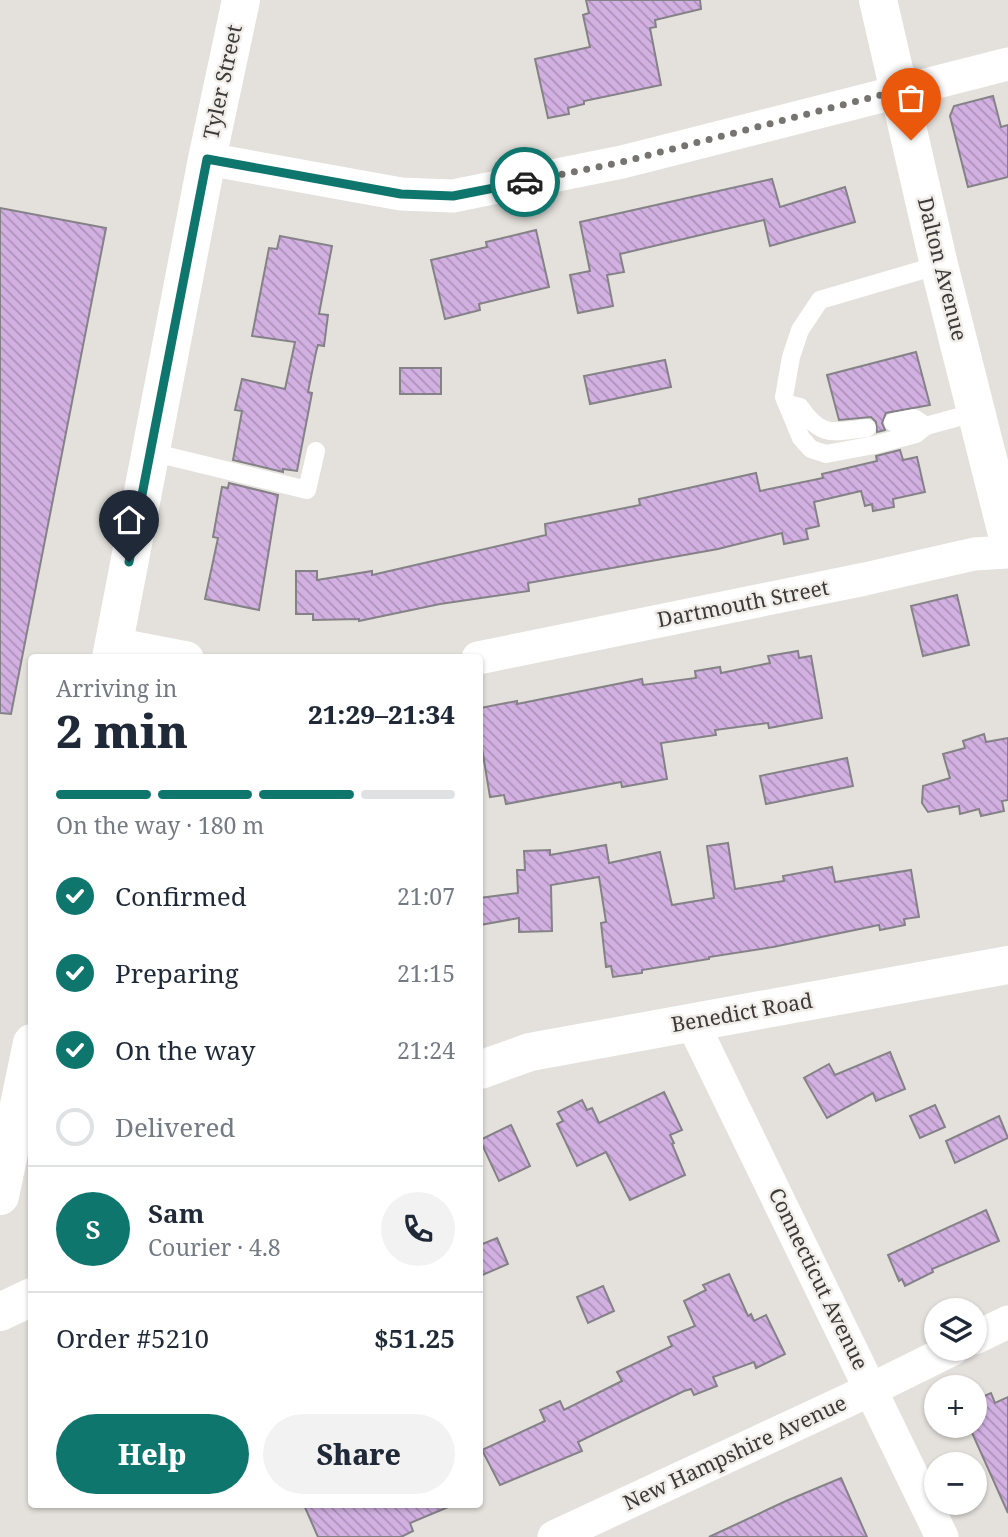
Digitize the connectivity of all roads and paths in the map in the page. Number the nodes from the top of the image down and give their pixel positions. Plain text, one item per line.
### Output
1 (241, 0) edge
2 (878, 0) edge
3 (1008, 64) edge
4 (900, 90) junction
5 (207, 159) junction
6 (939, 265) junction
7 (788, 404) junction
8 (976, 412) junction
9 (893, 422) dead end
10 (926, 426) junction
11 (867, 428) dead end
12 (316, 451) dead end
13 (150, 452) junction
14 (1008, 538) edge
15 (1008, 552) edge
16 (112, 651) edge
17 (144, 654) edge
18 (483, 657) edge
19 (1008, 965) edge
20 (692, 1022) junction
21 (28, 1062) edge
22 (483, 1069) edge
23 (0, 1196) edge
24 (28, 1299) edge
25 (0, 1312) edge
26 (1008, 1322) edge
27 (987, 1332) edge
28 (929, 1361) edge
29 (872, 1389) junction
30 (554, 1537) edge
31 (942, 1537) edge

1 - 5 street, Tyler Street
2 - 4 street, Dalton Avenue
3 - 4 street
4 - 5 street
4 - 6 street, Dalton Avenue
5 - 13 street, Tyler Street
6 - 7 lane
6 - 8 street, Dalton Avenue
7 - 10 lane
7 - 11 lane
8 - 10 lane
8 - 14 street, Dalton Avenue
9 - 10 lane
12 - 13 lane
13 - 16 street, Tyler Street
15 - 18 street, Dartmouth Street
16 - 17 street
19 - 20 street, Benedict Road
20 - 22 street, Benedict Road
20 - 29 street, Connecticut Avenue
21 - 23 street
24 - 25 street
26 - 27 street
28 - 29 street, New Hampshire Avenue
29 - 30 street, New Hampshire Avenue
29 - 31 street, Connecticut Avenue

